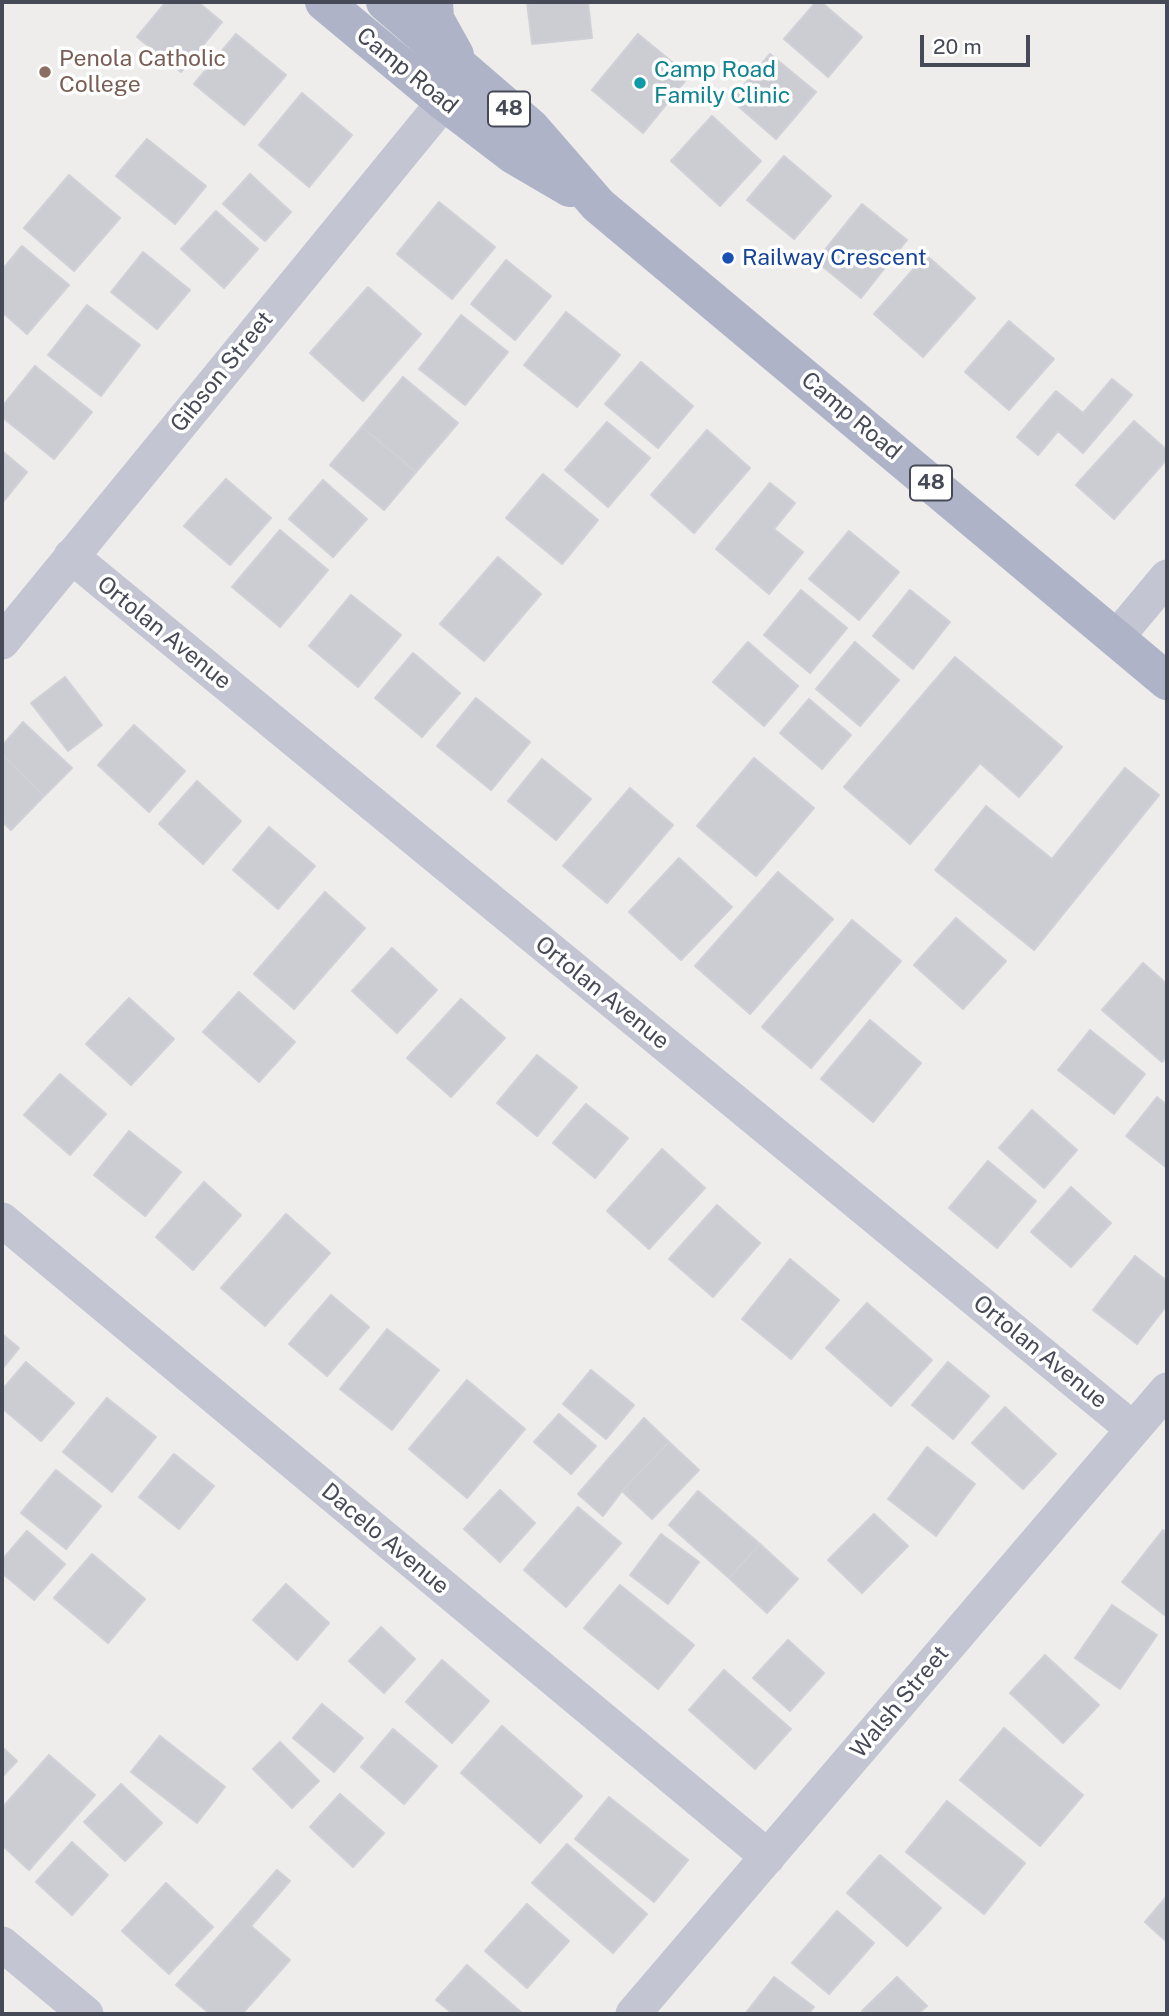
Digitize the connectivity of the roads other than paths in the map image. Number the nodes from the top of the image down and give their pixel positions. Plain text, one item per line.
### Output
1 (324, 2) edge
2 (385, 2) edge
3 (434, 2) edge
4 (463, 69) junction
5 (444, 102) junction
6 (598, 205) junction
7 (71, 556) junction
8 (1167, 577) edge
9 (1116, 638) junction
10 (2, 642) edge
11 (1167, 681) edge
12 (2, 1220) edge
13 (1167, 1390) edge
14 (1133, 1429) junction
15 (768, 1857) junction
16 (2, 1944) edge
17 (86, 2014) edge
18 (633, 2014) edge

1 - 5 main road, Camp Road / 48
2 - 4 main road, Camp Road / 48
3 - 4 main road
4 - 6 main road, Camp Road / 48
5 - 6 main road, Camp Road / 48
5 - 7 street, Gibson Street
6 - 9 main road, Camp Road / 48
7 - 10 street, Gibson Street
7 - 14 street, Ortolan Avenue
8 - 9 street
9 - 11 main road, Camp Road / 48
12 - 15 street, Dacelo Avenue
13 - 14 street, Walsh Street
14 - 15 street, Walsh Street
15 - 18 street, Walsh Street
16 - 17 street

